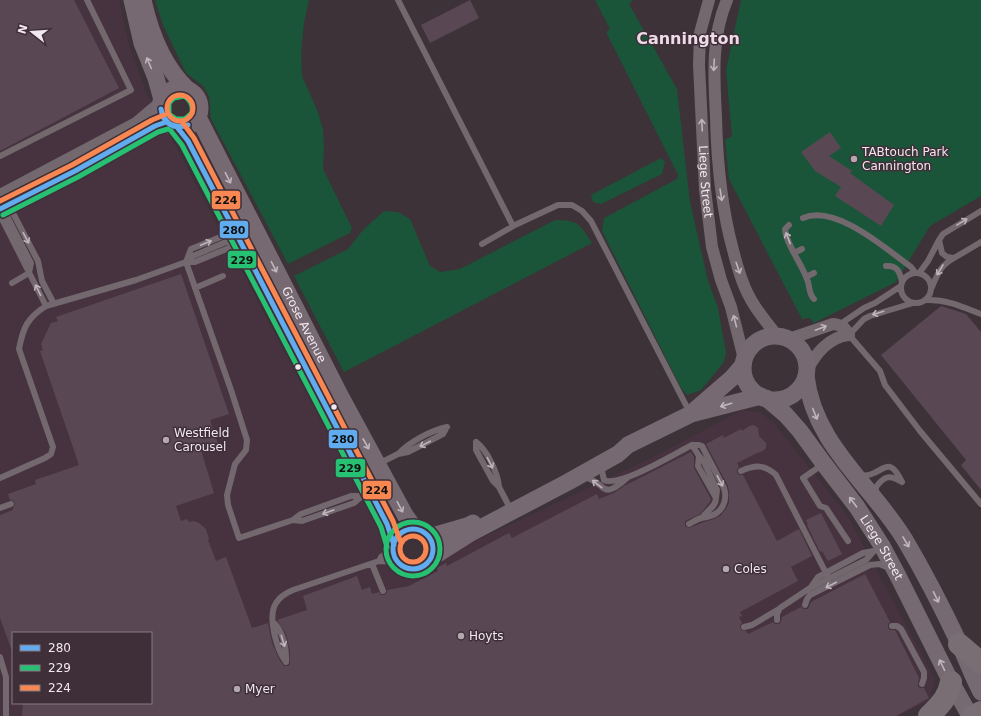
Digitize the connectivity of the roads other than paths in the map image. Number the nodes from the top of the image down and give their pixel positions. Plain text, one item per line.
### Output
1 (87, 0) edge
2 (132, 0) edge
3 (143, 0) edge
4 (398, 0) edge
5 (709, 0) edge
6 (727, 0) edge
7 (188, 90) junction
8 (162, 101) junction
9 (198, 117) junction
10 (171, 125) junction
11 (0, 156) edge
12 (0, 195) edge
13 (1, 207) edge
14 (981, 211) edge
15 (803, 218) dead end
16 (789, 225) dead end
17 (513, 226) junction
18 (256, 232) junction
19 (236, 235) junction
20 (939, 240) junction
21 (981, 242) edge
22 (482, 244) dead end
23 (802, 249) dead end
24 (794, 253) junction
25 (954, 258) junction
26 (186, 262) junction
27 (886, 266) dead end
28 (918, 272) junction
29 (29, 273) junction
30 (814, 273) dead end
31 (223, 276) dead end
32 (806, 277) junction
33 (12, 283) dead end
34 (902, 284) junction
35 (195, 288) junction
36 (932, 288) junction
37 (814, 299) dead end
38 (926, 300) junction
39 (913, 303) junction
40 (54, 304) junction
41 (46, 306) junction
42 (981, 314) edge
43 (839, 325) junction
44 (849, 335) junction
45 (783, 337) junction
46 (744, 362) junction
47 (806, 373) junction
48 (763, 397) junction
49 (691, 414) junction
50 (628, 445) junction
51 (694, 447) junction
52 (398, 454) junction
53 (608, 459) junction
54 (824, 464) junction
55 (378, 465) junction
56 (741, 471) dead end
57 (855, 474) junction
58 (579, 476) junction
59 (958, 476) junction
60 (0, 478) edge
61 (628, 478) junction
62 (953, 481) dead end
63 (388, 484) junction
64 (499, 487) junction
65 (365, 494) junction
66 (876, 501) junction
67 (980, 503) edge
68 (11, 504) dead end
69 (510, 507) junction
70 (974, 507) dead end
71 (0, 508) edge
72 (702, 518) junction
73 (689, 524) dead end
74 (422, 533) junction
75 (848, 541) dead end
76 (878, 549) junction
77 (395, 552) junction
78 (431, 558) junction
79 (380, 561) junction
80 (372, 564) junction
81 (897, 574) junction
82 (827, 576) junction
83 (383, 591) dead end
84 (805, 605) dead end
85 (780, 608) junction
86 (777, 620) dead end
87 (274, 622) junction
88 (892, 626) dead end
89 (744, 627) dead end
90 (959, 644) junction
91 (0, 657) edge
92 (981, 663) edge
93 (951, 682) junction
94 (922, 684) dead end
95 (981, 692) edge
96 (981, 712) edge
97 (6, 716) edge
98 (929, 716) edge
99 (971, 716) edge

1 - 11 lane
8 -> 2 street
3 - 7 street
4 - 17 lane
46 -> 5 street, Liege Street
6 -> 45 street, Liege Street
7 - 8 street
7 - 9 street
8 - 10 street
8 - 12 street
9 - 10 street
9 -> 18 street, Grose Avenue
10 - 13 street
10 - 19 street, Grose Avenue
13 - 29 lane
13 - 29 lane
13 -> 40 lane
20 -> 14 lane
15 - 28 lane
24 -> 16 lane
17 - 22 lane
17 - 49 lane
18 - 19 street
18 -> 55 street, Grose Avenue
19 - 26 lane
26 -> 19 lane
19 - 65 street, Grose Avenue
20 - 25 lane
20 - 28 lane
21 - 25 lane
23 - 24 lane
24 - 32 lane
25 -> 36 lane
26 - 35 lane
26 - 40 lane
27 - 34 lane
28 - 34 lane
28 - 36 lane
29 - 33 lane
41 -> 29 lane
30 - 32 lane
31 - 35 lane
32 - 37 lane
34 - 39 lane
34 - 43 lane
35 - 65 lane
36 - 38 lane
38 - 39 lane
38 - 42 lane
39 -> 44 lane
40 - 41 lane
41 - 60 lane
43 - 44 street
45 -> 43 street
44 - 47 street
44 - 59 lane
45 - 46 street
45 - 47 street
46 - 48 street
46 - 49 street
47 - 48 street
47 -> 57 street, Liege Street
48 -> 49 street
48 - 54 street, Liege Street
49 - 50 street
50 - 53 street
50 - 69 street
51 - 61 lane
51 - 72 lane
51 -> 72 lane
52 -> 52 lane
52 - 55 lane
53 - 58 street
53 - 61 lane
54 - 75 lane
76 -> 54 street, Liege Street
55 - 63 street, Grose Avenue
56 - 82 lane
57 - 66 street, Liege Street
57 - 66 lane
61 -> 58 lane
58 - 69 street
59 - 62 lane
59 - 67 lane
63 - 65 lane
63 -> 74 street, Grose Avenue
64 -> 64 lane
64 - 69 lane
65 - 77 street, Grose Avenue
66 -> 90 street, Liege Street
67 - 70 lane
68 - 71 lane
69 - 74 street
69 - 78 street
72 - 73 lane
74 - 77 street
74 - 78 street
76 - 81 street, Liege Street
76 - 82 lane
77 - 78 street
77 - 79 lane
77 - 79 lane
79 - 80 lane
80 - 83 lane
80 - 87 lane
81 -> 84 lane
93 -> 81 street, Liege Street
82 - 85 lane
85 - 86 lane
85 - 89 lane
87 -> 87 lane
88 - 94 lane
90 - 92 highway
90 - 95 street, Liege Street
91 - 97 lane
93 - 98 highway
93 - 99 street, Liege Street
96 - 99 highway

